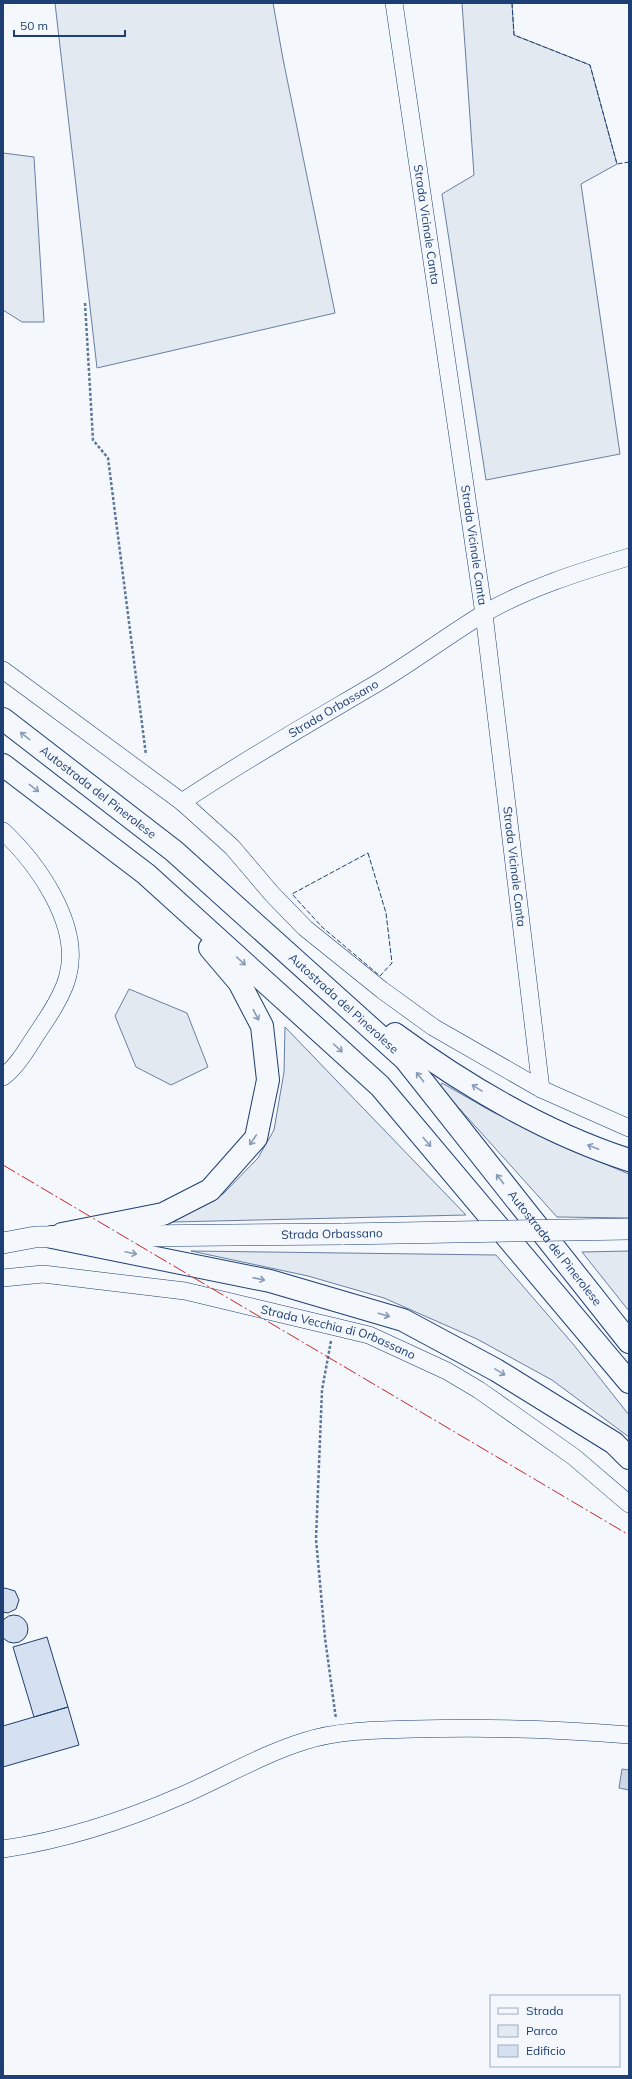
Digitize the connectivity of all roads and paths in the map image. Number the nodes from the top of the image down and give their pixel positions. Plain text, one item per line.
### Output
1 (394, 3) edge
2 (84, 304) dead end
3 (629, 557) edge
4 (484, 614) junction
5 (3, 670) edge
6 (3, 719) edge
7 (3, 764) edge
8 (148, 776) junction
9 (182, 802) junction
10 (3, 831) edge
11 (174, 851) junction
12 (146, 874) junction
13 (3, 1077) edge
14 (541, 1089) junction
15 (629, 1128) edge
16 (629, 1160) edge
17 (3, 1229) edge
18 (629, 1229) edge
19 (43, 1237) junction
20 (3, 1243) edge
21 (3, 1278) edge
22 (338, 1328) junction
23 (629, 1342) edge
24 (629, 1382) edge
25 (629, 1458) edge
26 (629, 1504) edge
27 (334, 1734) junction
28 (629, 1735) edge
29 (3, 1849) edge

1 - 4 street, Strada Vicinale Canta
2 - 8 path
3 - 4 street, Strada Orbassano
4 - 9 street, Strada Orbassano
4 - 14 street, Strada Vicinale Canta
5 - 8 street
11 -> 6 highway, Autostrada del Pinerolese
7 -> 12 highway
8 - 9 street
9 - 14 street
10 - 13 street
16 -> 11 highway
23 -> 11 highway, Autostrada del Pinerolese
12 -> 19 highway
12 -> 24 highway
14 - 15 street
17 - 19 main road, Strada Orbassano
18 - 19 main road, Strada Orbassano, bridge
19 - 20 main road, Strada Orbassano
19 -> 25 highway
21 - 22 street, Strada Vecchia di Orbassano
22 - 26 street, Strada Vecchia di Orbassano
22 - 27 path
27 - 28 street
27 - 29 street

